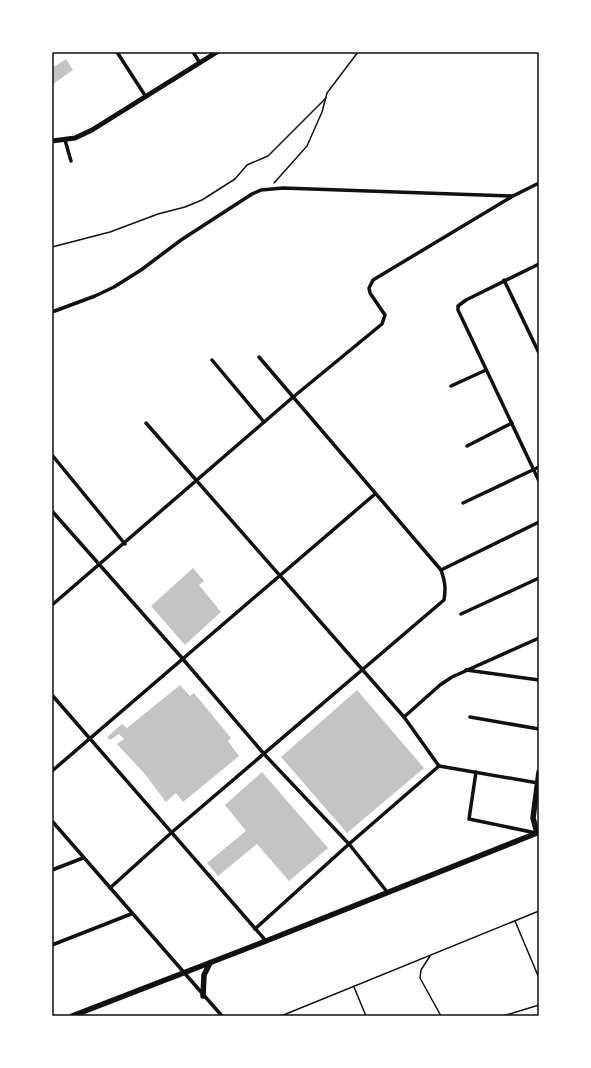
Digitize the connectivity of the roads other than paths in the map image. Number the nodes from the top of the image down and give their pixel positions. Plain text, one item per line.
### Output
1 (117, 52) edge
2 (193, 52) edge
3 (216, 52) edge
4 (200, 63) junction
5 (146, 97) junction
6 (65, 140) junction
7 (52, 141) edge
8 (71, 161) dead end
9 (539, 183) edge
10 (513, 196) junction
11 (539, 264) edge
12 (504, 280) junction
13 (52, 312) edge
14 (539, 353) edge
15 (259, 357) dead end
16 (212, 360) dead end
17 (486, 370) junction
18 (451, 386) dead end
19 (292, 398) junction
20 (264, 422) junction
21 (146, 423) dead end
22 (512, 423) junction
23 (467, 446) dead end
24 (52, 455) edge
25 (539, 467) edge
26 (534, 470) junction
27 (196, 480) junction
28 (539, 481) edge
29 (375, 494) junction
30 (463, 503) dead end
31 (52, 511) edge
32 (539, 522) edge
33 (125, 544) junction
34 (98, 565) junction
35 (441, 570) junction
36 (278, 575) junction
37 (539, 578) edge
38 (52, 605) edge
39 (461, 614) dead end
40 (539, 638) edge
41 (182, 658) junction
42 (363, 670) junction
43 (465, 670) junction
44 (539, 680) edge
45 (52, 695) edge
46 (470, 717) dead end
47 (404, 718) junction
48 (539, 729) edge
49 (90, 738) junction
50 (264, 754) junction
51 (439, 766) junction
52 (52, 771) edge
53 (476, 772) junction
54 (539, 772) edge
55 (538, 782) junction
56 (52, 821) edge
57 (538, 832) edge
58 (171, 833) junction
59 (349, 844) junction
60 (83, 858) junction
61 (52, 870) edge
62 (110, 888) junction
63 (388, 893) junction
64 (539, 911) edge
65 (131, 914) junction
66 (515, 921) junction
67 (255, 929) junction
68 (266, 942) junction
69 (52, 945) edge
70 (431, 955) junction
71 (210, 963) junction
72 (183, 973) junction
73 (539, 978) edge
74 (354, 986) junction
75 (203, 996) junction
76 (539, 1005) edge
77 (72, 1016) edge
78 (222, 1016) edge
79 (281, 1016) edge
80 (366, 1016) edge
81 (441, 1016) edge
82 (503, 1016) edge

1 - 5 street
2 - 4 street
3 - 4 main road
4 - 5 main road
5 - 6 main road
6 - 7 main road
6 - 8 street
9 - 10 street
10 - 13 street
10 - 19 street
11 - 12 street
12 - 14 street
12 - 17 street
15 - 19 street
16 - 20 street
17 - 18 street
17 - 22 street
19 - 20 street
19 - 29 street
20 - 27 street
21 - 27 street
22 - 23 street
22 - 26 street
24 - 33 street
25 - 26 street
26 - 28 street
26 - 30 street
27 - 33 street
27 - 36 street
29 - 35 street
29 - 36 street
31 - 34 street
32 - 35 street
33 - 34 street
34 - 38 street
34 - 41 street
35 - 42 street
36 - 41 street
36 - 42 street
37 - 39 street
40 - 43 street
41 - 49 street
41 - 50 street
42 - 47 street
42 - 50 street
43 - 44 street
43 - 47 street
45 - 49 street
46 - 48 street
47 - 51 street
49 - 52 street
49 - 58 street
50 - 58 street
50 - 59 street
51 - 53 street
51 - 59 street
53 - 55 street
53 - 57 street
54 - 55 main road
55 - 57 main road
56 - 60 street
57 - 63 main road
58 - 62 street
58 - 67 street
59 - 63 street
59 - 67 street
60 - 61 street
60 - 62 street
62 - 65 street
63 - 68 main road
64 - 66 lane
65 - 69 street
65 - 72 street
66 - 70 lane
66 - 73 lane
67 - 68 street
68 - 71 main road
70 - 74 lane
70 - 81 lane
71 - 72 main road
71 - 75 main road
72 - 75 street
72 - 77 main road
74 - 79 lane
74 - 80 lane
75 - 78 street
76 - 82 lane

